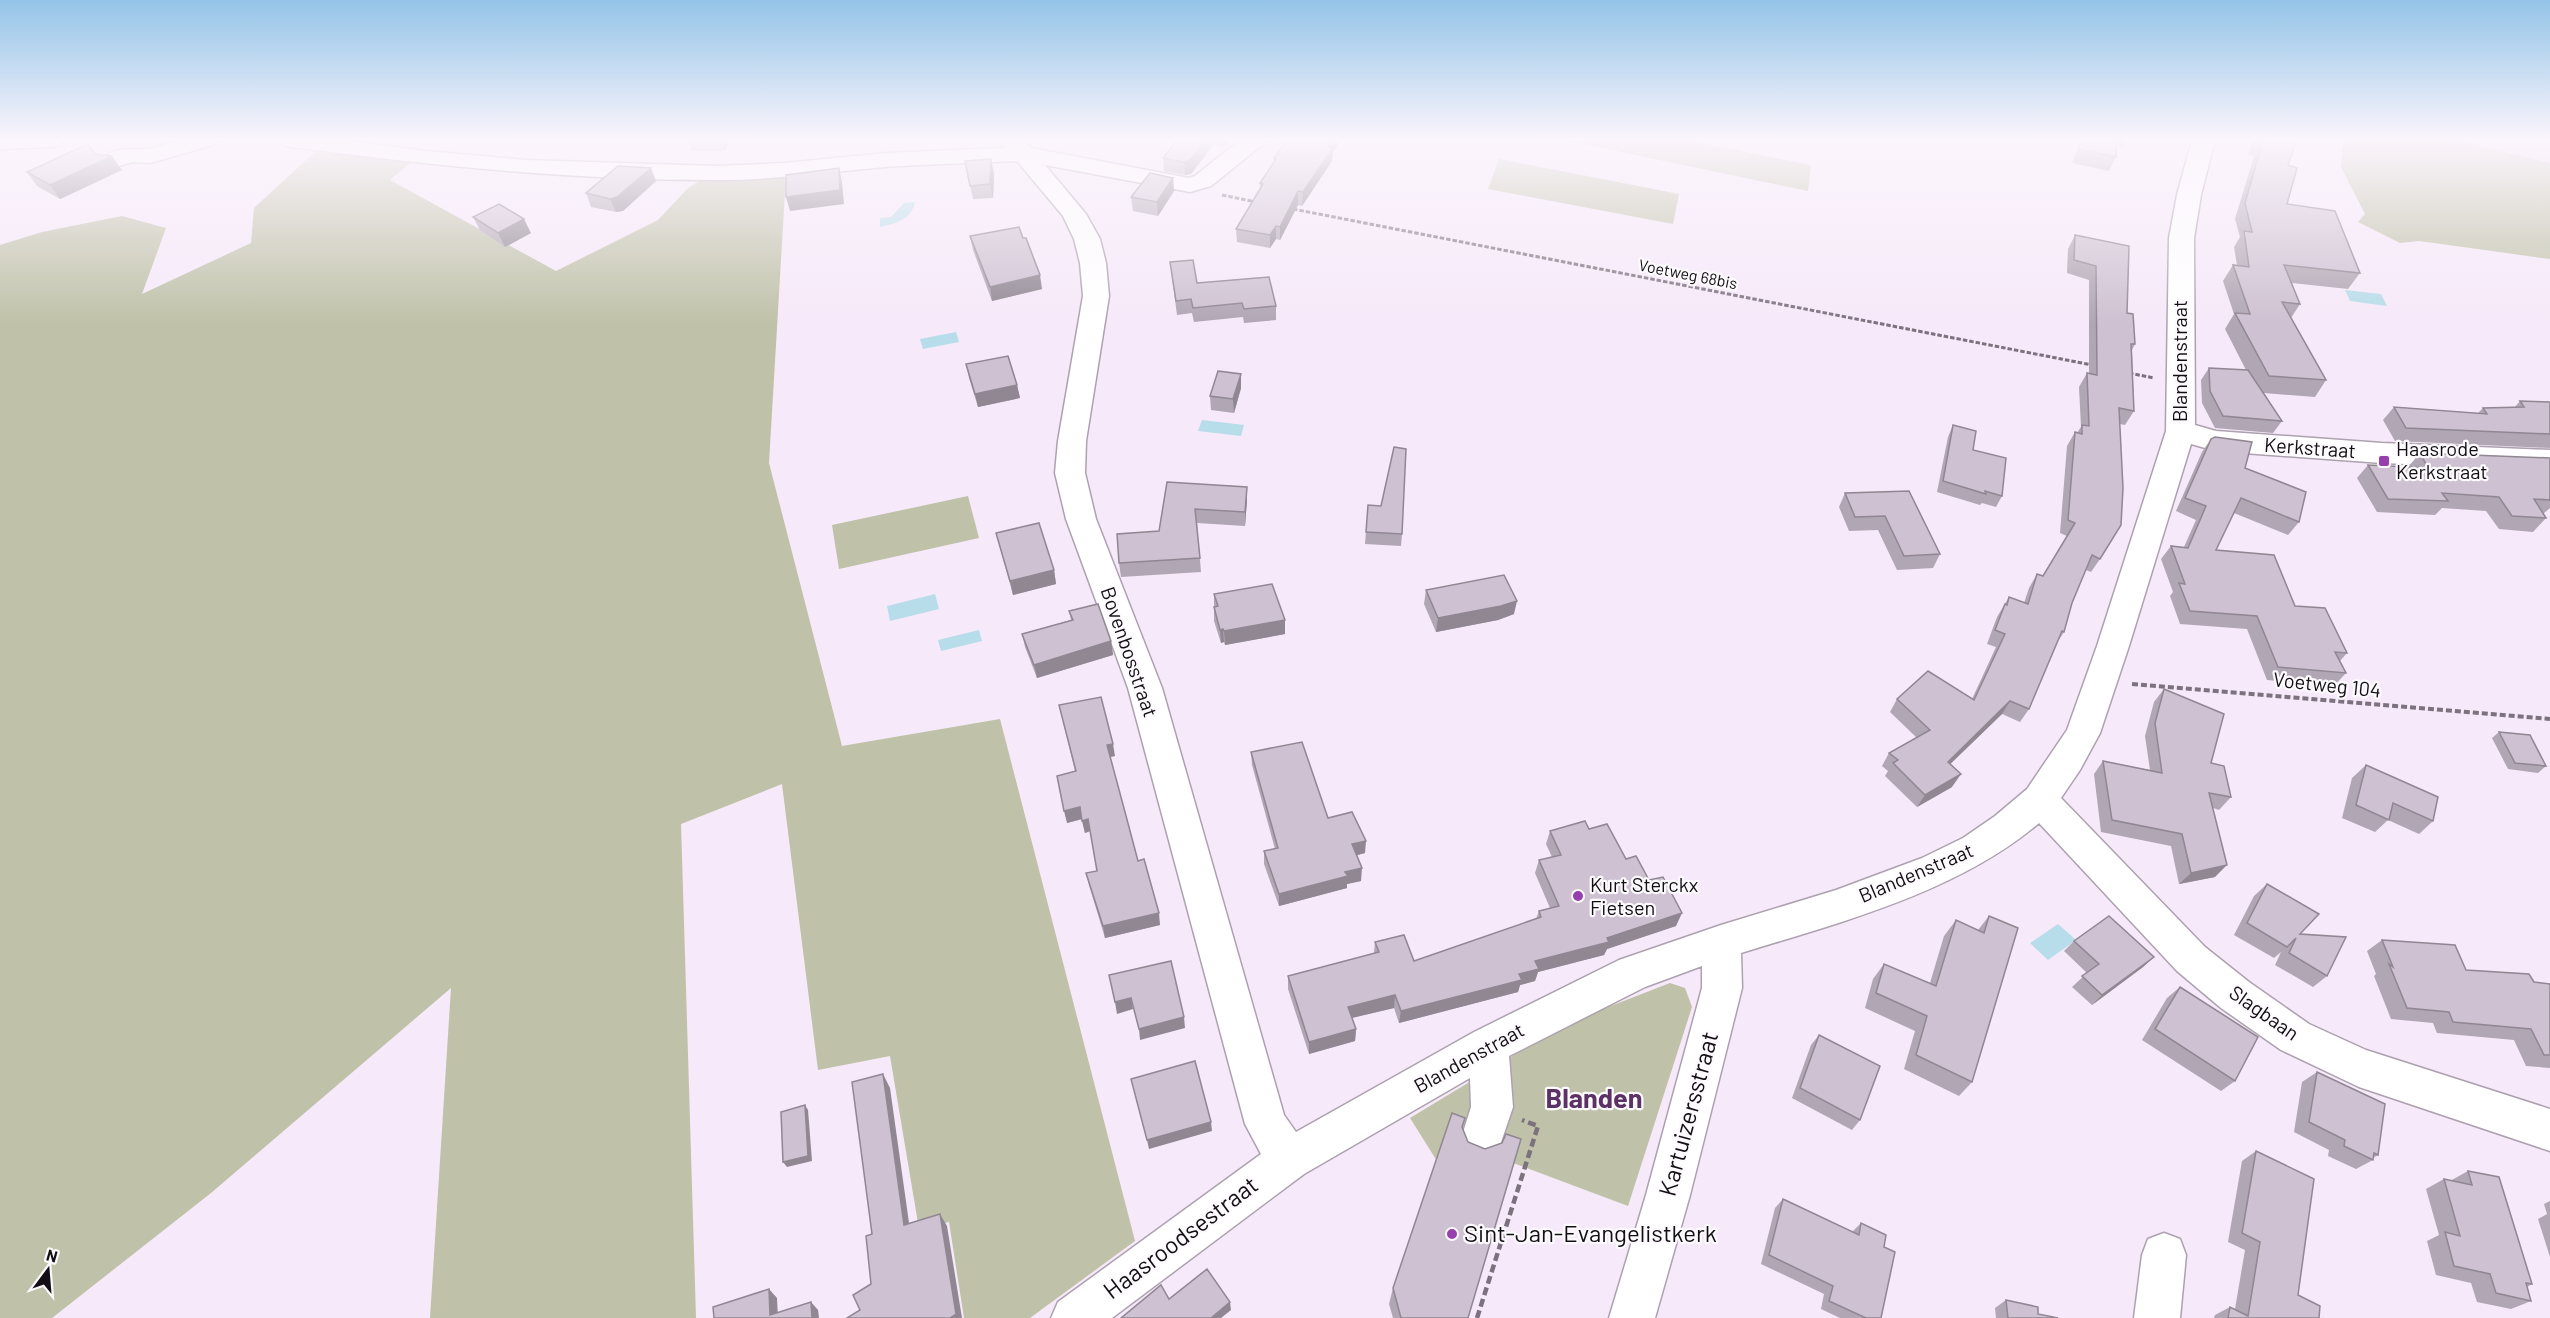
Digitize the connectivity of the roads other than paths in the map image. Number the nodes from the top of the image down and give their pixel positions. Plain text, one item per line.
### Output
1 (1063, 202) edge
2 (2187, 202) edge
3 (2180, 431) junction
4 (2550, 460) edge
5 (2040, 800) junction
6 (1721, 942) junction
7 (1488, 1046) junction
8 (2550, 1130) edge
9 (1480, 1145) edge
10 (1289, 1159) junction
11 (2164, 1255) dead end
12 (1074, 1318) edge
13 (1632, 1318) edge
14 (2157, 1318) edge

1 - 10 street, Bovenbosstraat
2 - 3 street, Blandenstraat
3 - 4 street, Kerkstraat
3 - 5 street, Blandenstraat
5 - 6 street, Blandenstraat
5 - 8 street, Slagbaan
6 - 7 street, Blandenstraat
6 - 13 street, Kartuizersstraat
7 - 9 street
7 - 10 street, Blandenstraat
10 - 12 street, Haasroodsestraat
11 - 14 street

